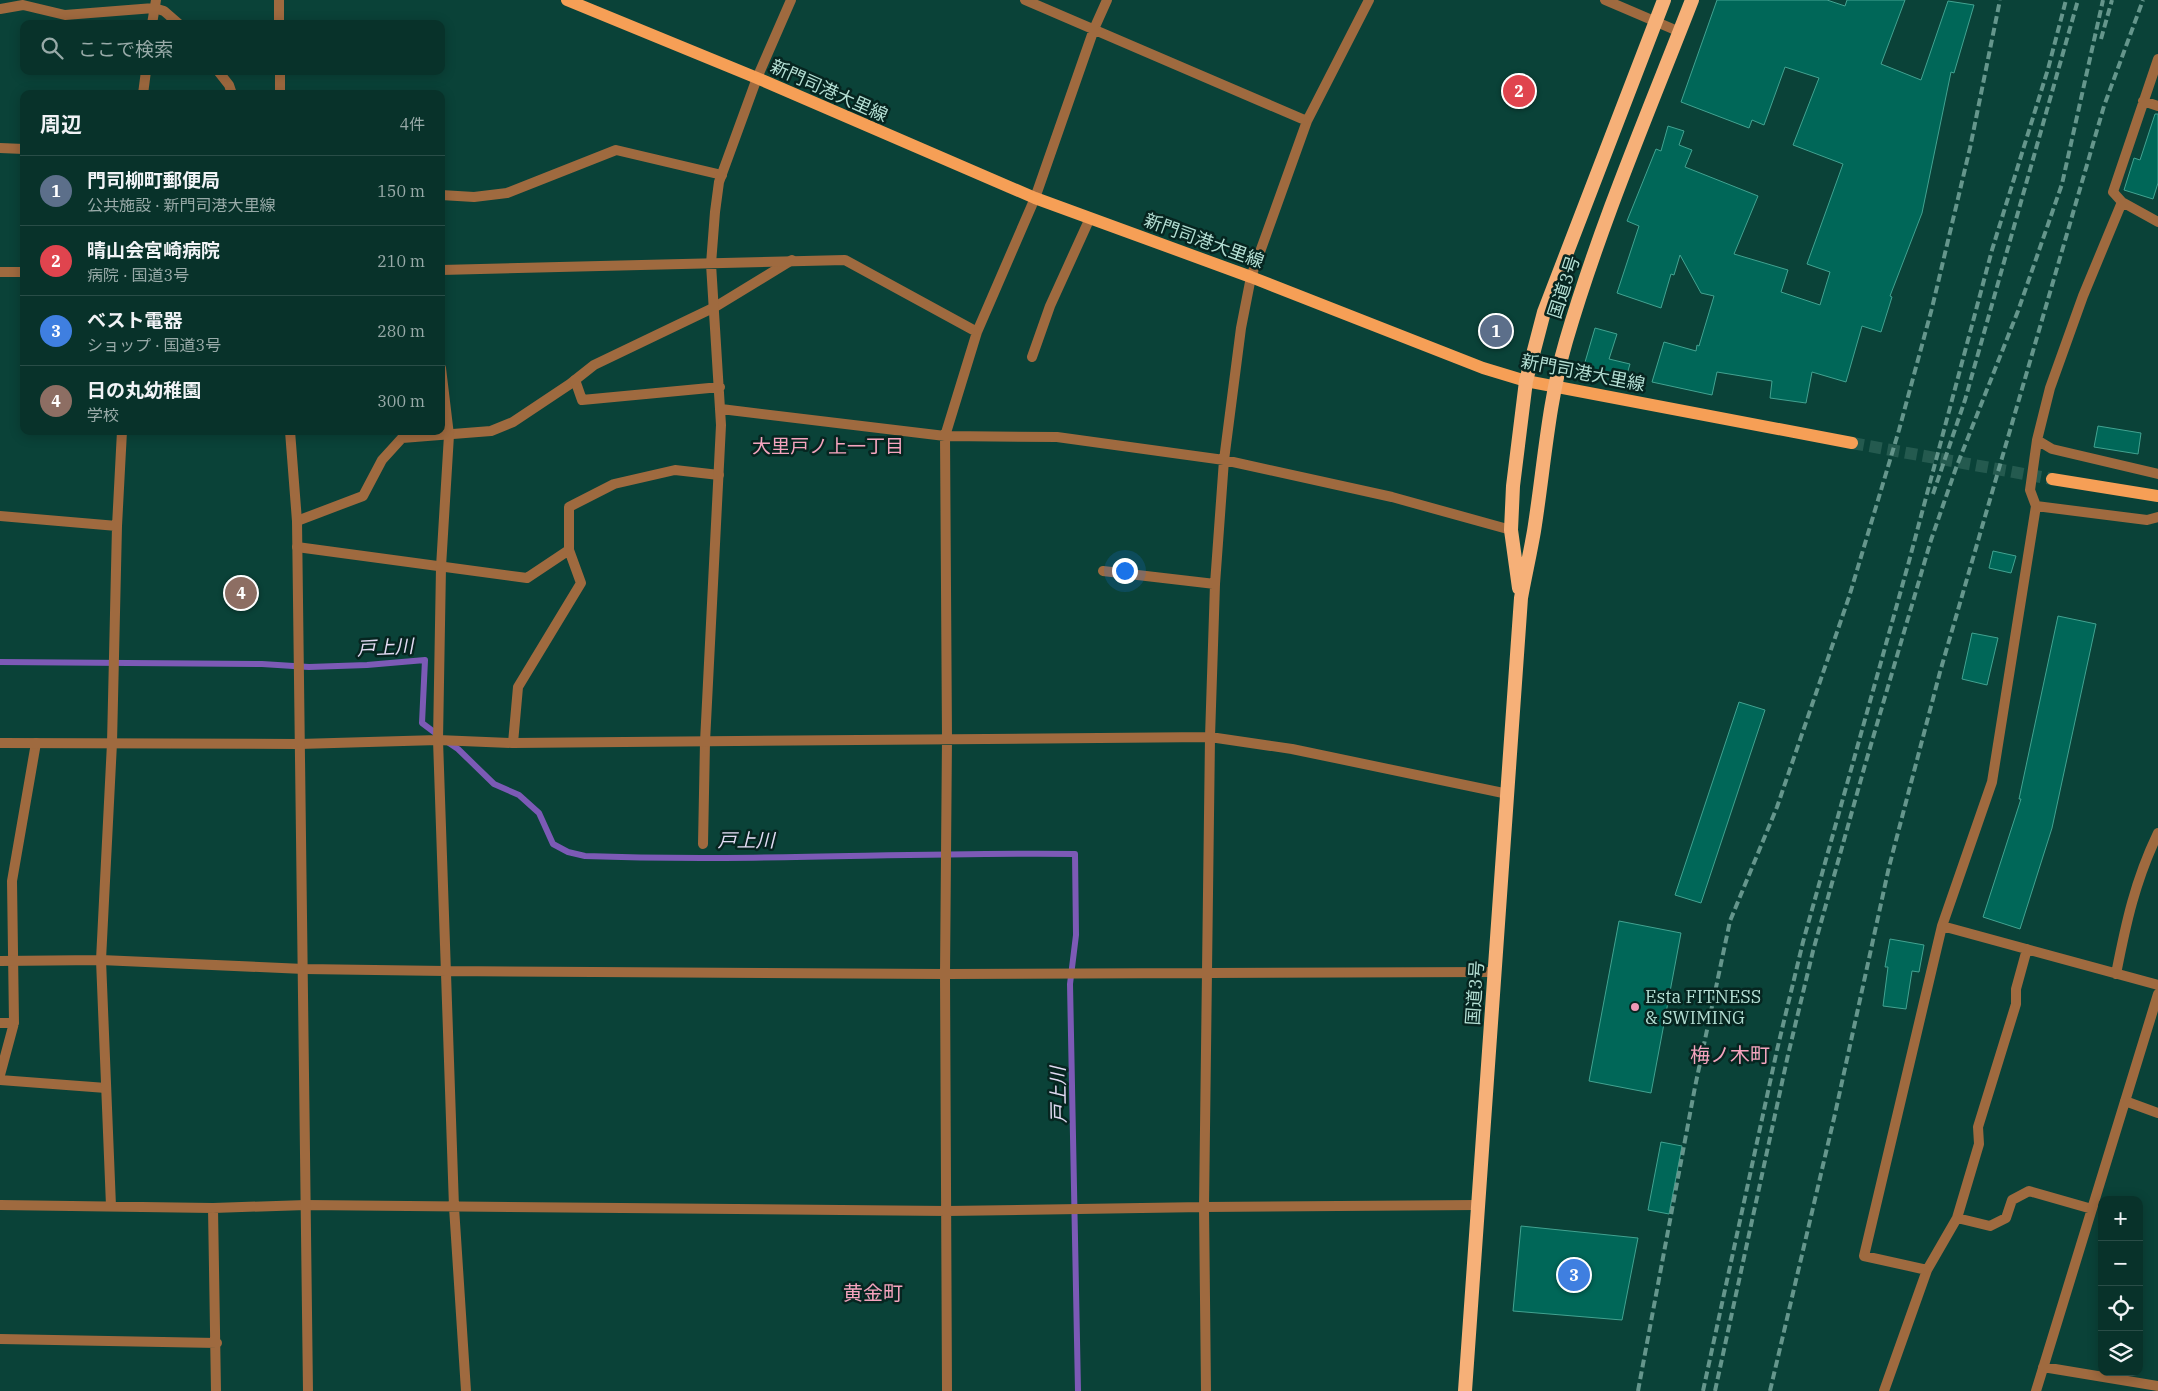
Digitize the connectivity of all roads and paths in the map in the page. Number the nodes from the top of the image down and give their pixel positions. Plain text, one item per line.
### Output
1 (279, 0) edge
2 (567, 0) edge
3 (791, 0) edge
4 (1025, 0) edge
5 (1107, 0) edge
6 (1368, 0) edge
7 (1605, 0) edge
8 (1664, 0) edge
9 (1692, 0) edge
10 (155, 4) edge
11 (0, 9) edge
12 (153, 20) edge
13 (175, 20) edge
14 (279, 20) edge
15 (1654, 22) junction
16 (1094, 29) junction
17 (1680, 32) junction
18 (2158, 59) edge
19 (145, 75) edge
20 (221, 75) edge
21 (280, 75) edge
22 (757, 78) junction
23 (144, 90) edge
24 (231, 90) edge
25 (280, 90) edge
26 (2143, 101) junction
27 (2158, 106) edge
28 (1307, 121) junction
29 (0, 148) edge
30 (20, 149) edge
31 (722, 175) junction
32 (445, 195) edge
33 (1035, 198) junction
34 (2122, 202) junction
35 (1090, 218) junction
36 (2158, 222) edge
37 (792, 260) junction
38 (711, 264) junction
39 (445, 270) edge
40 (0, 272) edge
41 (20, 272) edge
42 (1251, 277) junction
43 (715, 307) junction
44 (978, 332) junction
45 (1032, 357) dead end
46 (575, 380) junction
47 (1526, 381) junction
48 (720, 387) junction
49 (1555, 387) junction
50 (445, 402) edge
51 (721, 409) junction
52 (122, 435) edge
53 (290, 435) edge
54 (449, 435) junction
55 (945, 436) junction
56 (2037, 440) junction
57 (1852, 443) tunnel mouth
58 (1224, 460) junction
59 (2158, 474) edge
60 (719, 475) junction
61 (2052, 479) tunnel mouth
62 (2158, 496) edge
63 (2036, 506) junction
64 (0, 516) edge
65 (2158, 517) edge
66 (297, 521) junction
67 (117, 526) junction
68 (1511, 530) junction
69 (297, 547) junction
70 (569, 550) junction
71 (441, 567) junction
72 (1103, 570) dead end
73 (1215, 584) junction
74 (1521, 598) junction
75 (1210, 737) junction
76 (947, 738) junction
77 (438, 740) junction
78 (705, 742) junction
79 (0, 743) edge
80 (36, 743) junction
81 (112, 743) junction
82 (513, 743) junction
83 (300, 744) junction
84 (1508, 794) junction
85 (2158, 833) edge
86 (703, 844) dead end
87 (1942, 926) junction
88 (2028, 949) junction
89 (101, 960) junction
90 (0, 961) edge
91 (12, 962) junction
92 (304, 969) junction
93 (446, 971) junction
94 (1206, 972) junction
95 (1495, 972) junction
96 (945, 974) junction
97 (2116, 974) junction
98 (2158, 985) edge
99 (2158, 994) edge
100 (14, 1022) junction
101 (0, 1023) edge
102 (0, 1075) edge
103 (0, 1080) edge
104 (106, 1088) junction
105 (2125, 1101) junction
106 (2158, 1112) edge
107 (0, 1205) edge
108 (306, 1205) junction
109 (1477, 1205) junction
110 (111, 1206) junction
111 (454, 1207) junction
112 (1204, 1207) junction
113 (213, 1208) junction
114 (2092, 1209) junction
115 (947, 1211) junction
116 (1957, 1218) junction
117 (1927, 1270) junction
118 (0, 1338) edge
119 (217, 1344) junction
120 (2043, 1367) junction
121 (2158, 1386) edge
122 (216, 1391) edge
123 (308, 1391) edge
124 (466, 1391) edge
125 (947, 1391) edge
126 (1206, 1391) edge
127 (1465, 1391) edge
128 (1884, 1391) edge
129 (2036, 1391) edge

1 - 14 street
2 - 22 main road, 新門司港大里線
3 - 22 street
4 - 16 street
5 - 16 street
6 - 28 street
7 - 15 street
8 - 15 highway, 国道3号
9 - 17 highway, 国道3号
10 - 11 street
10 - 12 street
10 - 13 street
15 - 17 street
15 - 47 highway, 国道3号
16 - 28 street
16 - 33 street
17 - 49 highway, 国道3号
18 - 26 street
19 - 23 street
20 - 24 street
21 - 25 street
22 - 31 street
22 - 33 main road, 新門司港大里線
26 - 27 street
26 - 34 street
28 - 42 street
29 - 30 street
31 - 32 street
31 - 38 street
33 - 35 main road, 新門司港大里線
33 - 44 street
34 - 36 street
34 - 56 street
35 - 42 main road, 新門司港大里線
35 - 45 street
37 - 38 street
37 - 43 street
37 - 44 street
38 - 39 street
38 - 43 street
40 - 41 street
42 - 47 main road, 新門司港大里線
42 - 58 street
43 - 46 street
43 - 48 street
44 - 55 street
46 - 48 street
46 - 54 street
47 - 49 main road, 新門司港大里線
47 - 68 highway, 国道3号
48 - 51 street
49 - 57 main road, 新門司港大里線
49 - 74 highway, 国道3号
50 - 54 street
51 - 55 street
51 - 60 street
52 - 67 street
53 - 66 street
54 - 66 street
54 - 71 street
55 - 58 street
55 - 76 street
56 - 59 street
56 - 63 street
58 - 68 street
58 - 73 street
60 - 70 street
60 - 78 street
61 - 62 main road
63 - 65 street
63 - 87 street
64 - 67 street
66 - 69 street
67 - 81 street
68 - 74 highway, 国道3号
69 - 71 street
69 - 83 street
70 - 71 street
70 - 82 street
71 - 77 street
72 - 73 street
73 - 75 street
74 - 84 highway, 国道3号
75 - 76 street
75 - 84 street
75 - 94 street
76 - 78 street
76 - 96 street
77 - 82 street
77 - 83 street
77 - 93 street
78 - 82 street
78 - 86 street
79 - 80 street
80 - 81 street
80 - 91 street
81 - 83 street
81 - 89 street
83 - 92 street
84 - 95 highway, 国道3号
85 - 97 street
87 - 88 street
87 - 117 street
88 - 97 street
88 - 116 street
89 - 91 street
89 - 92 street
89 - 104 street
90 - 91 street
91 - 100 street
92 - 93 street
92 - 108 street
93 - 96 street
93 - 111 street
94 - 95 street
94 - 96 street
94 - 112 street
95 - 109 highway, 国道3号
96 - 115 street
97 - 98 street
99 - 105 street
100 - 101 street
100 - 102 street
103 - 104 street
104 - 110 street
105 - 106 street
105 - 114 street
107 - 110 street
108 - 111 street
108 - 113 street
108 - 123 street
109 - 112 street
109 - 127 highway, 国道3号
110 - 113 street
111 - 115 street
111 - 124 street
112 - 115 street
112 - 126 street
113 - 119 street
114 - 116 street
114 - 120 street
115 - 125 street
116 - 117 street
117 - 128 street
118 - 119 street
119 - 122 street
120 - 121 street
120 - 129 street

